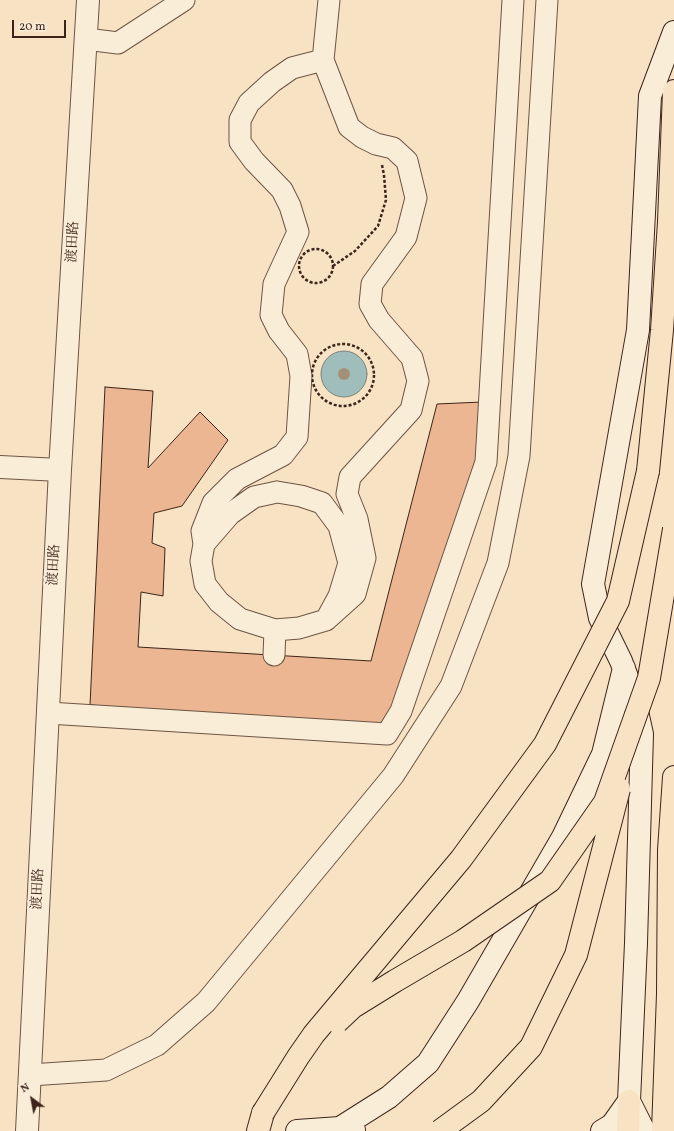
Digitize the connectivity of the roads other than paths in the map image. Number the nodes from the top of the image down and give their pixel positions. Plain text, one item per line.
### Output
1 (88, 0) edge
2 (184, 0) edge
3 (328, 0) edge
4 (513, 0) edge
5 (547, 0) edge
6 (674, 32) edge
7 (86, 39) junction
8 (323, 60) junction
9 (674, 91) edge
10 (0, 467) edge
11 (60, 470) junction
12 (674, 529) edge
13 (204, 544) junction
14 (326, 620) junction
15 (275, 630) junction
16 (274, 655) dead end
17 (624, 668) junction
18 (648, 678) junction
19 (48, 713) junction
20 (674, 777) edge
21 (298, 1057) junction
22 (30, 1075) junction
23 (629, 1101) junction
24 (348, 1129) edge
25 (27, 1131) edge
26 (258, 1131) edge
27 (297, 1131) edge
28 (440, 1131) edge
29 (602, 1131) edge
30 (628, 1131) edge
31 (644, 1131) edge
32 (663, 1131) edge

1 - 7 main road, 渡田路
2 - 7 street
3 - 8 street
4 - 19 street
5 - 22 street
6 - 17 main road
7 - 11 main road, 渡田路
8 - 13 street
8 - 14 street
9 - 21 highway, bridge
10 - 11 main road
11 - 19 main road, 渡田路
12 - 18 highway, bridge
13 - 14 street
13 - 15 street
14 - 15 street
15 - 16 street
17 - 23 main road
17 - 24 main road
18 - 21 highway, bridge
18 - 28 highway, bridge
19 - 22 main road, 渡田路
20 - 32 highway
21 - 26 highway, bridge
22 - 25 main road, 渡田路
23 - 29 main road
23 - 30 highway
23 - 31 main road
24 - 27 main road

